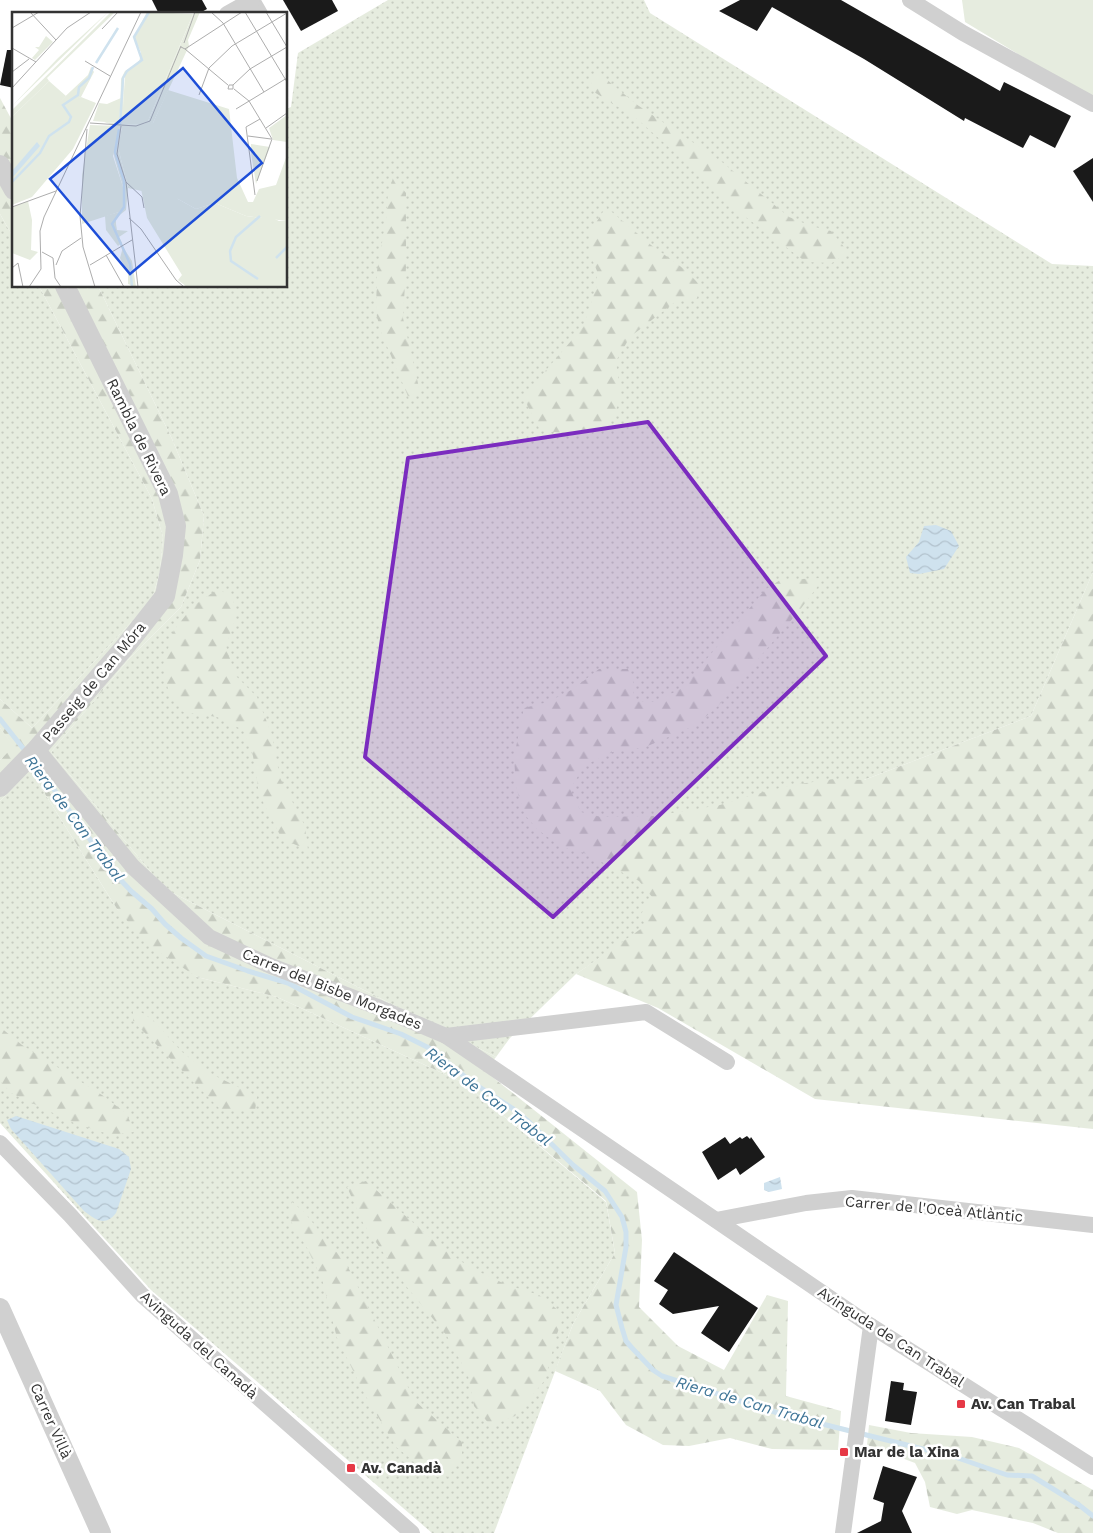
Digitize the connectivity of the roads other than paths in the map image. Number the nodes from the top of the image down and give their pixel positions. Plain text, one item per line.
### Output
1 (252, 0) edge
2 (910, 0) edge
3 (231, 12) edge
4 (259, 12) edge
5 (1093, 104) edge
6 (0, 165) edge
7 (12, 186) edge
8 (66, 288) edge
9 (165, 596) joint
10 (33, 753) junction
11 (0, 787) edge
12 (446, 1036) junction
13 (727, 1062) dead end
14 (0, 1143) edge
15 (716, 1220) junction
16 (1093, 1225) edge
17 (0, 1308) edge
18 (871, 1326) junction
19 (1093, 1467) edge
20 (101, 1533) edge
21 (412, 1533) edge
22 (843, 1533) edge

1 - 3 street
1 - 4 street
2 - 5 street
6 - 7 street
8 - 9 street, Rambla de Rivera
9 - 10 street, Passeig de Can Móra
10 - 11 street, Passeig de Can Móra
10 - 12 street, Carrer del Bisbe Morgades
12 - 13 street
12 - 15 street, Carrer del Bisbe Morgades
14 - 21 street, Avinguda del Canadà
15 - 16 street, Carrer de l'Oceà Atlàntic
15 - 18 street, Avinguda de Can Trabal
17 - 20 street, Carrer Villà
18 - 19 street, Avinguda de Can Trabal
18 - 22 street

